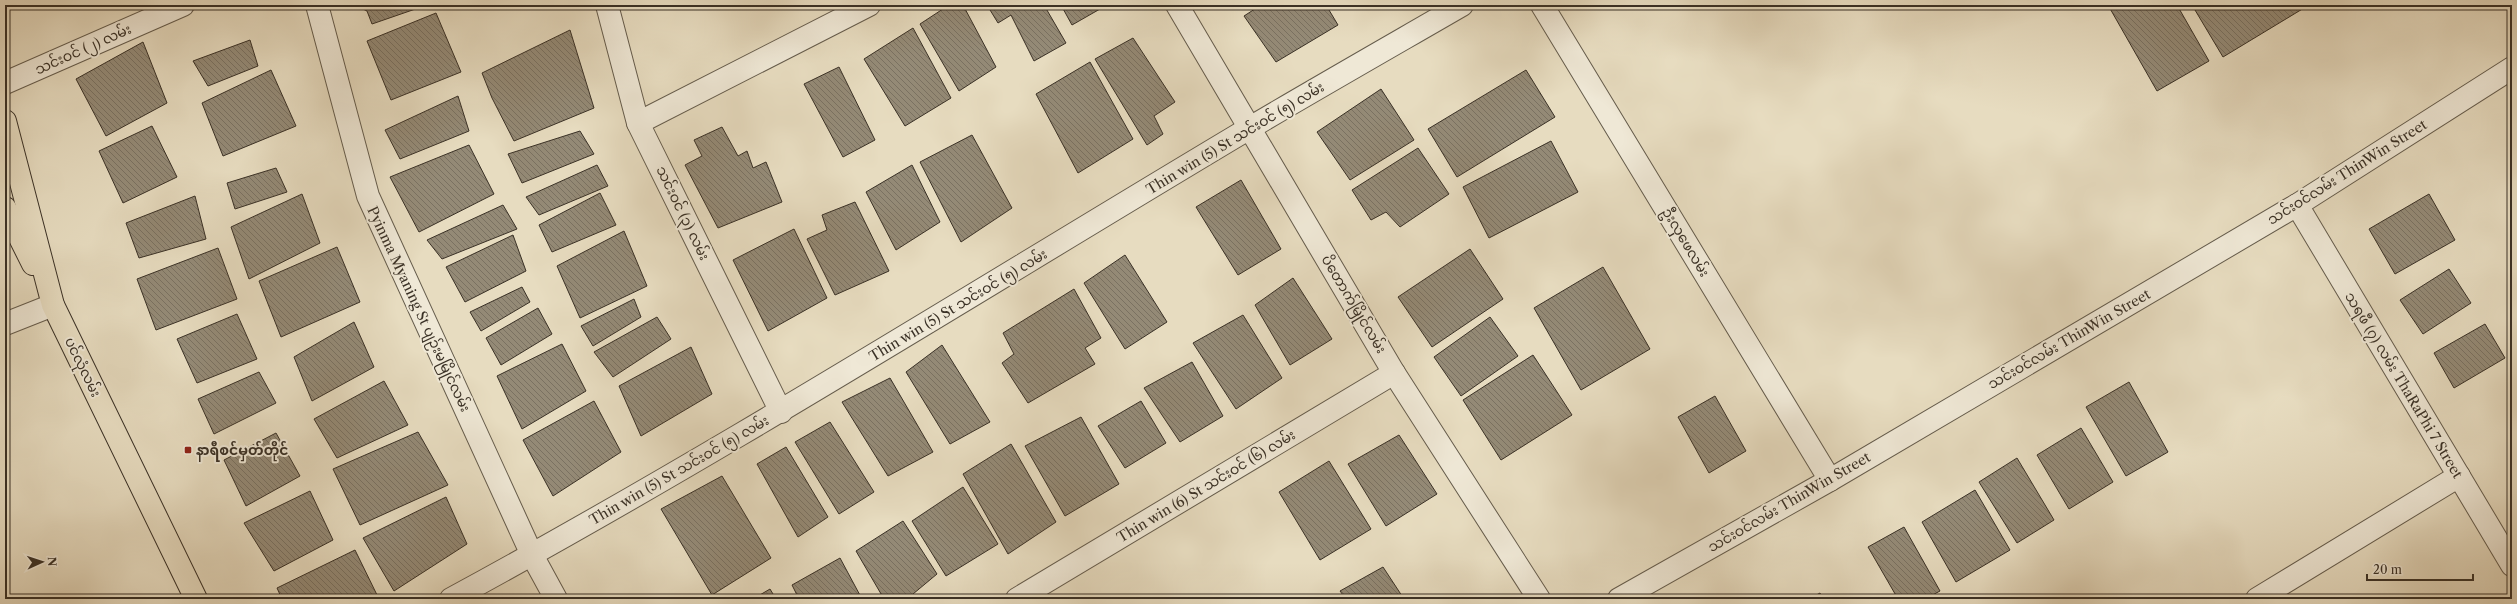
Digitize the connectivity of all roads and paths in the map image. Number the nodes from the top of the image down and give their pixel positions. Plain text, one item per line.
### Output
1 (183, 5) edge
2 (317, 5) edge
3 (607, 5) edge
4 (869, 5) edge
5 (1177, 5) edge
6 (1462, 5) edge
7 (1542, 5) edge
8 (2512, 68) edge
9 (5, 83) edge
10 (5, 121) edge
11 (638, 123) junction
12 (1249, 128) junction
13 (2297, 205) junction
14 (5, 208) edge
15 (53, 305) junction
16 (5, 324) edge
17 (1394, 373) junction
18 (781, 412) junction
19 (2459, 476) junction
20 (1830, 480) junction
21 (532, 555) junction
22 (2512, 565) edge
23 (196, 599) edge
24 (451, 599) edge
25 (556, 599) edge
26 (1017, 599) edge
27 (1539, 599) edge
28 (1620, 599) edge
29 (2257, 599) edge

1 - 9 street, သင်းဝင် (၂) လမ်း
2 - 21 street, Pyinma Myaning St ပျဉ်းမမြိုင်လမ်း
3 - 11 street, သင်းဝင် (၃) လမ်း
4 - 11 street
5 - 12 street, ပိတောက်မြိုင်လမ်း
6 - 12 street, Thin win (5) St သင်းဝင် (၅) လမ်း
7 - 20 street, ဦးလှဖေလမ်း
8 - 13 street, သင်းဝင်လမ်း ThinWin Street
10 - 15 main road, ပင်လုံလမ်း
11 - 18 street, သင်းဝင် (၃) လမ်း
12 - 17 street, ပိတောက်မြိုင်လမ်း
12 - 18 street, Thin win (5) St သင်းဝင် (၅) လမ်း
13 - 19 street, သရဖီ (၇) လမ်း ThaRaPhi 7 Street
13 - 20 street, သင်းဝင်လမ်း ThinWin Street
14 - 15 main road
15 - 16 street
15 - 23 main road, ပင်လုံလမ်း
17 - 26 street, Thin win (6) St သင်းဝင် (၆) လမ်း
17 - 27 street, ပိတောက်မြိုင်လမ်း
18 - 21 street, Thin win (5) St သင်းဝင် (၅) လမ်း
19 - 22 street, သရဖီ (၇) လမ်း ThaRaPhi 7 Street
19 - 29 street
20 - 28 street, သင်းဝင်လမ်း ThinWin Street
21 - 24 street, Thin win (5) St သင်းဝင် (၅) လမ်း
21 - 25 street, Pyinma Myaning St ပျဉ်းမမြိုင်လမ်း

